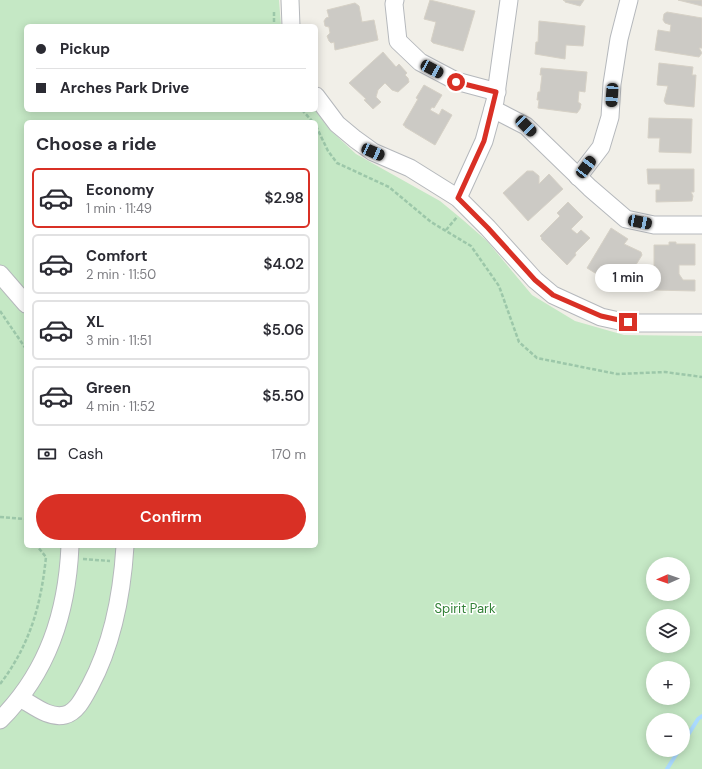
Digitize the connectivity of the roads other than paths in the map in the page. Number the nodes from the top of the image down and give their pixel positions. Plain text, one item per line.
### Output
1 (290, 0) edge
2 (395, 0) edge
3 (509, 0) edge
4 (628, 0) edge
5 (291, 24) edge
6 (496, 92) junction
7 (318, 99) edge
8 (493, 109) junction
9 (578, 177) junction
10 (458, 198) junction
11 (702, 225) edge
12 (0, 274) edge
13 (24, 302) edge
14 (702, 323) edge
15 (70, 548) edge
16 (125, 548) edge
17 (20, 698) junction
18 (0, 720) edge

1 - 5 street
2 - 6 street
3 - 6 street
4 - 9 street
6 - 8 street
7 - 10 street
8 - 9 street
8 - 10 street
9 - 11 street
10 - 14 street
12 - 13 street
15 - 17 street
16 - 17 street
17 - 18 street

